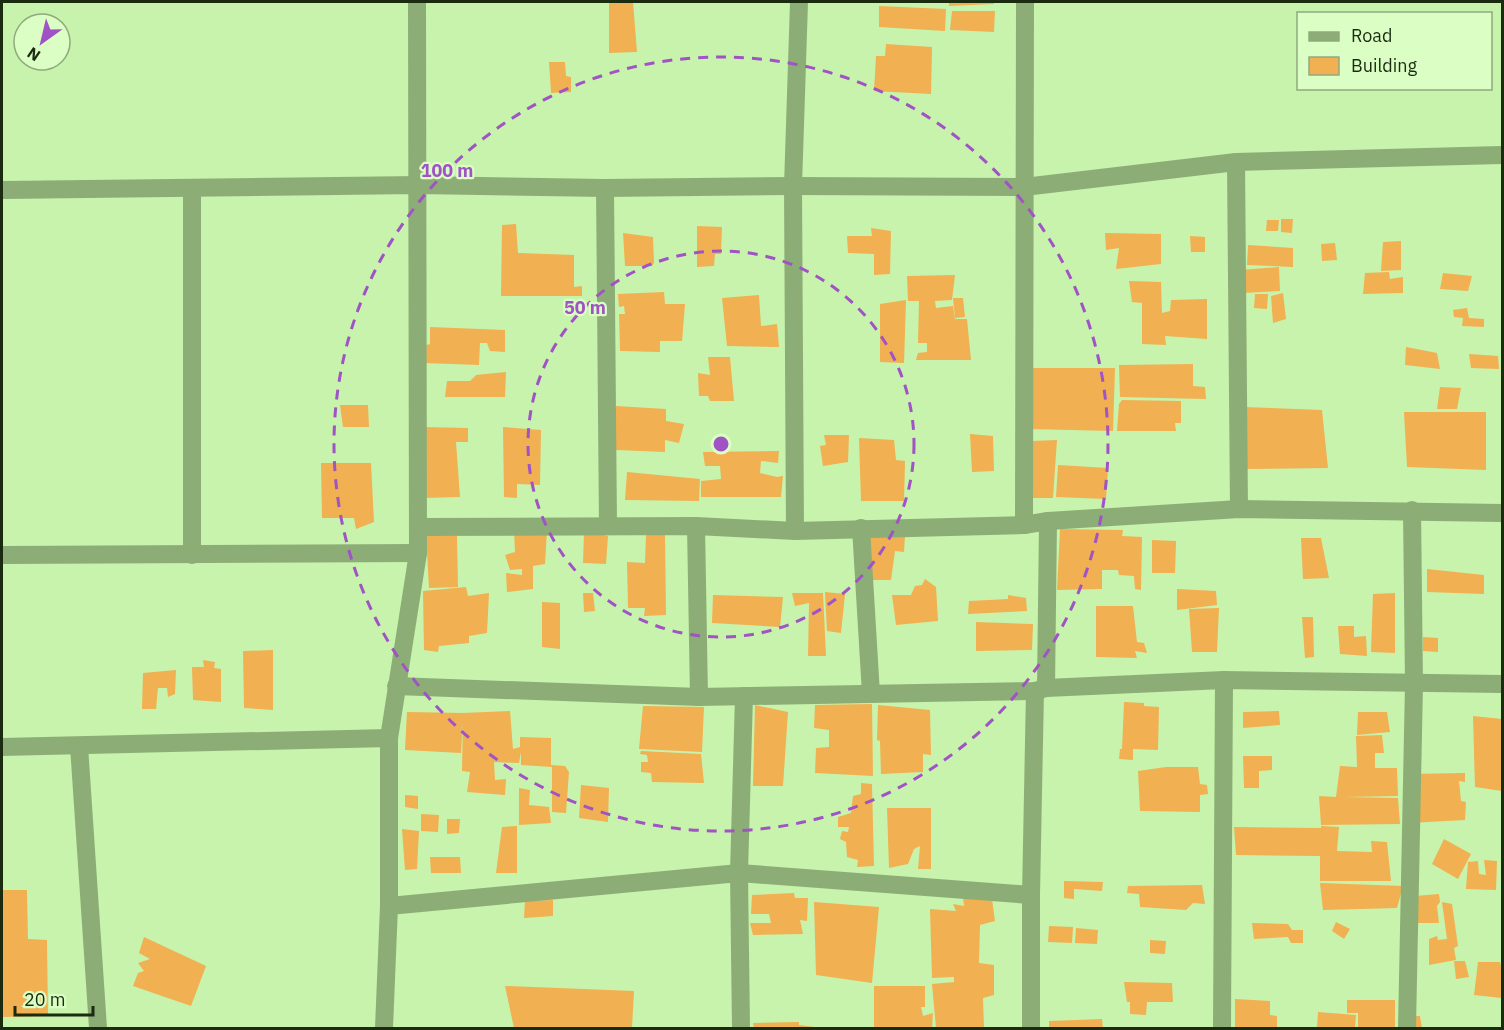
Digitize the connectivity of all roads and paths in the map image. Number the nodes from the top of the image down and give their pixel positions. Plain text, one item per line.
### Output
1 (417, 2) edge
2 (799, 2) edge
3 (1025, 2) edge
4 (1503, 154) edge
5 (1236, 162) junction
6 (418, 185) junction
7 (793, 186) junction
8 (1023, 187) junction
9 (192, 188) junction
10 (606, 188) junction
11 (2, 190) edge
12 (1239, 508) junction
13 (1412, 510) junction
14 (1503, 513) edge
15 (1048, 521) junction
16 (1024, 525) junction
17 (608, 526) junction
18 (696, 526) junction
19 (418, 527) junction
20 (861, 528) junction
21 (795, 531) junction
22 (418, 553) junction
23 (2, 555) edge
24 (192, 555) junction
25 (1224, 680) junction
26 (1414, 684) junction
27 (1503, 684) edge
28 (396, 686) junction
29 (1040, 689) junction
30 (871, 694) junction
31 (744, 696) junction
32 (699, 697) junction
33 (389, 738) junction
34 (79, 746) junction
35 (2, 747) edge
36 (739, 873) junction
37 (1031, 894) junction
38 (389, 906) junction
39 (98, 1029) edge
40 (384, 1029) edge
41 (741, 1029) edge
42 (1031, 1029) edge
43 (1222, 1029) edge
44 (1407, 1029) edge

1 - 6 street
2 - 7 street
3 - 8 street
4 - 5 street
5 - 8 street
5 - 12 street
6 - 9 street
6 - 10 street
6 - 19 street
7 - 8 street
7 - 10 street
7 - 21 street
8 - 16 street
9 - 11 street
9 - 24 street
10 - 17 street
12 - 13 street
12 - 15 street
13 - 14 street
13 - 26 street
15 - 16 street
15 - 29 street
16 - 20 street
17 - 18 street
17 - 19 street
18 - 21 street
18 - 32 street
19 - 22 street
20 - 21 street
20 - 30 street
22 - 24 street
22 - 28 street
23 - 24 street
25 - 26 street
25 - 29 street
25 - 43 street
26 - 27 street
26 - 44 street
28 - 32 street
28 - 33 street
29 - 30 street
29 - 37 street
30 - 31 street
31 - 32 street
31 - 36 street
33 - 34 street
33 - 38 street
34 - 35 street
34 - 39 street
36 - 37 street
36 - 38 street
36 - 41 street
37 - 42 street
38 - 40 street

